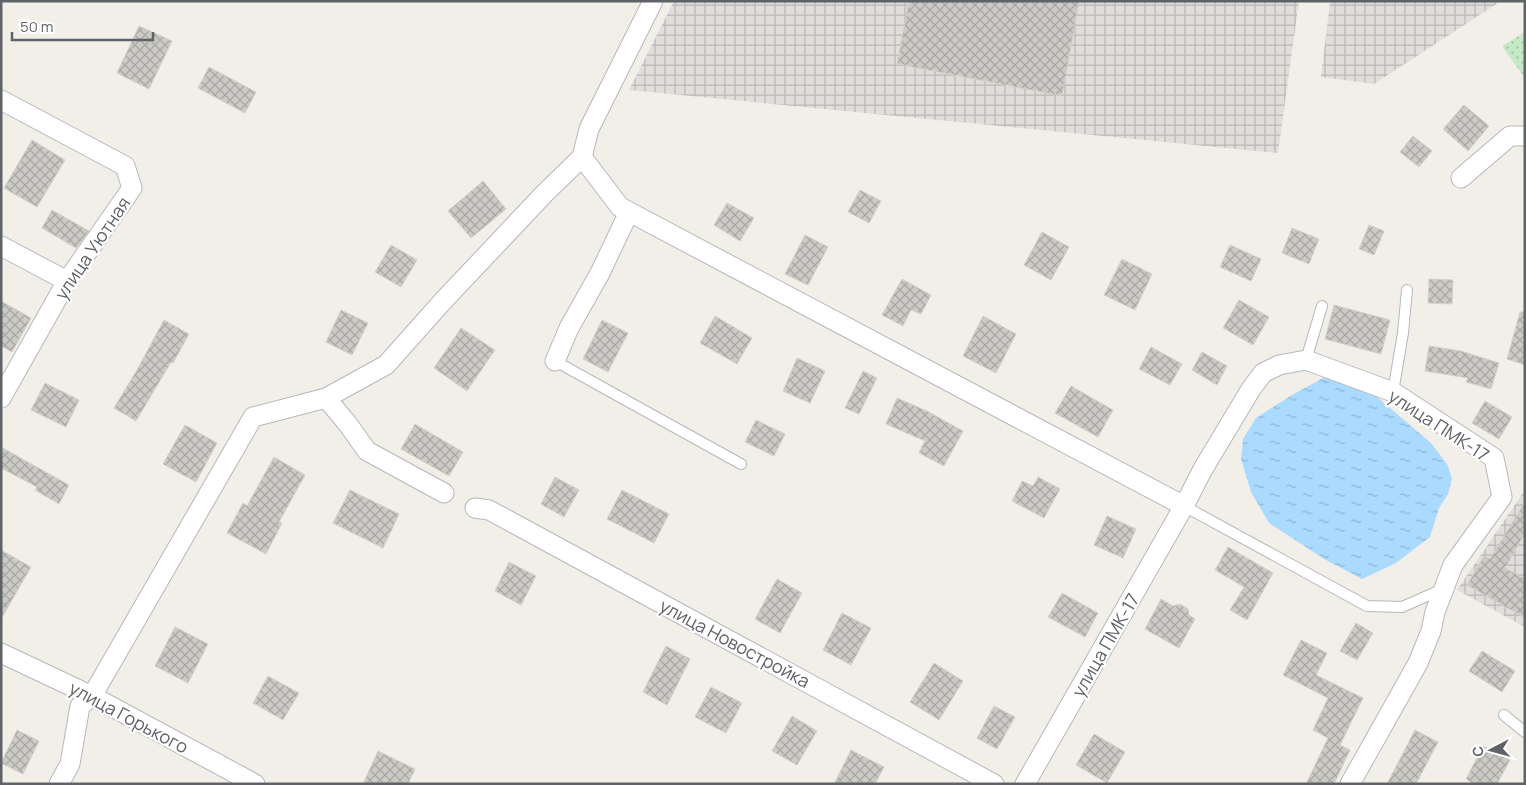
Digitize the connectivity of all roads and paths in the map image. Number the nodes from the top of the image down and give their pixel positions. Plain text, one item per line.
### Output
1 (653, 1) edge
2 (1, 100) edge
3 (1525, 136) edge
4 (582, 158) junction
5 (1461, 178) dead end
6 (629, 212) junction
7 (1, 246) edge
8 (67, 281) junction
9 (1407, 290) dead end
10 (1322, 306) dead end
11 (1306, 360) junction
12 (555, 361) joint
13 (1393, 392) junction
14 (1, 398) edge
15 (326, 398) junction
16 (741, 464) dead end
17 (444, 493) dead end
18 (1184, 506) junction
19 (474, 508) dead end
20 (1443, 590) junction
21 (1, 653) edge
22 (92, 696) junction
23 (1504, 715) dead end
24 (1525, 732) edge
25 (59, 784) edge
26 (255, 784) edge
27 (994, 784) edge
28 (1025, 784) edge
29 (1350, 784) edge

1 - 4 street
2 - 8 street, улица Уютная
3 - 5 street
4 - 6 street
4 - 15 street
6 - 12 street
6 - 18 street
7 - 8 street
8 - 14 street, улица Уютная
9 - 13 lane
10 - 11 lane
11 - 13 street, улица ПМК-17
11 - 18 street, улица ПМК-17
12 - 16 lane
13 - 20 street, улица ПМК-17
15 - 17 street
15 - 22 street
18 - 20 lane
18 - 28 street, улица ПМК-17
19 - 27 street, улица Новостройка
20 - 29 street, улица ПМК-17
21 - 22 street, улица Горького
22 - 25 street
22 - 26 street, улица Горького
23 - 24 lane

